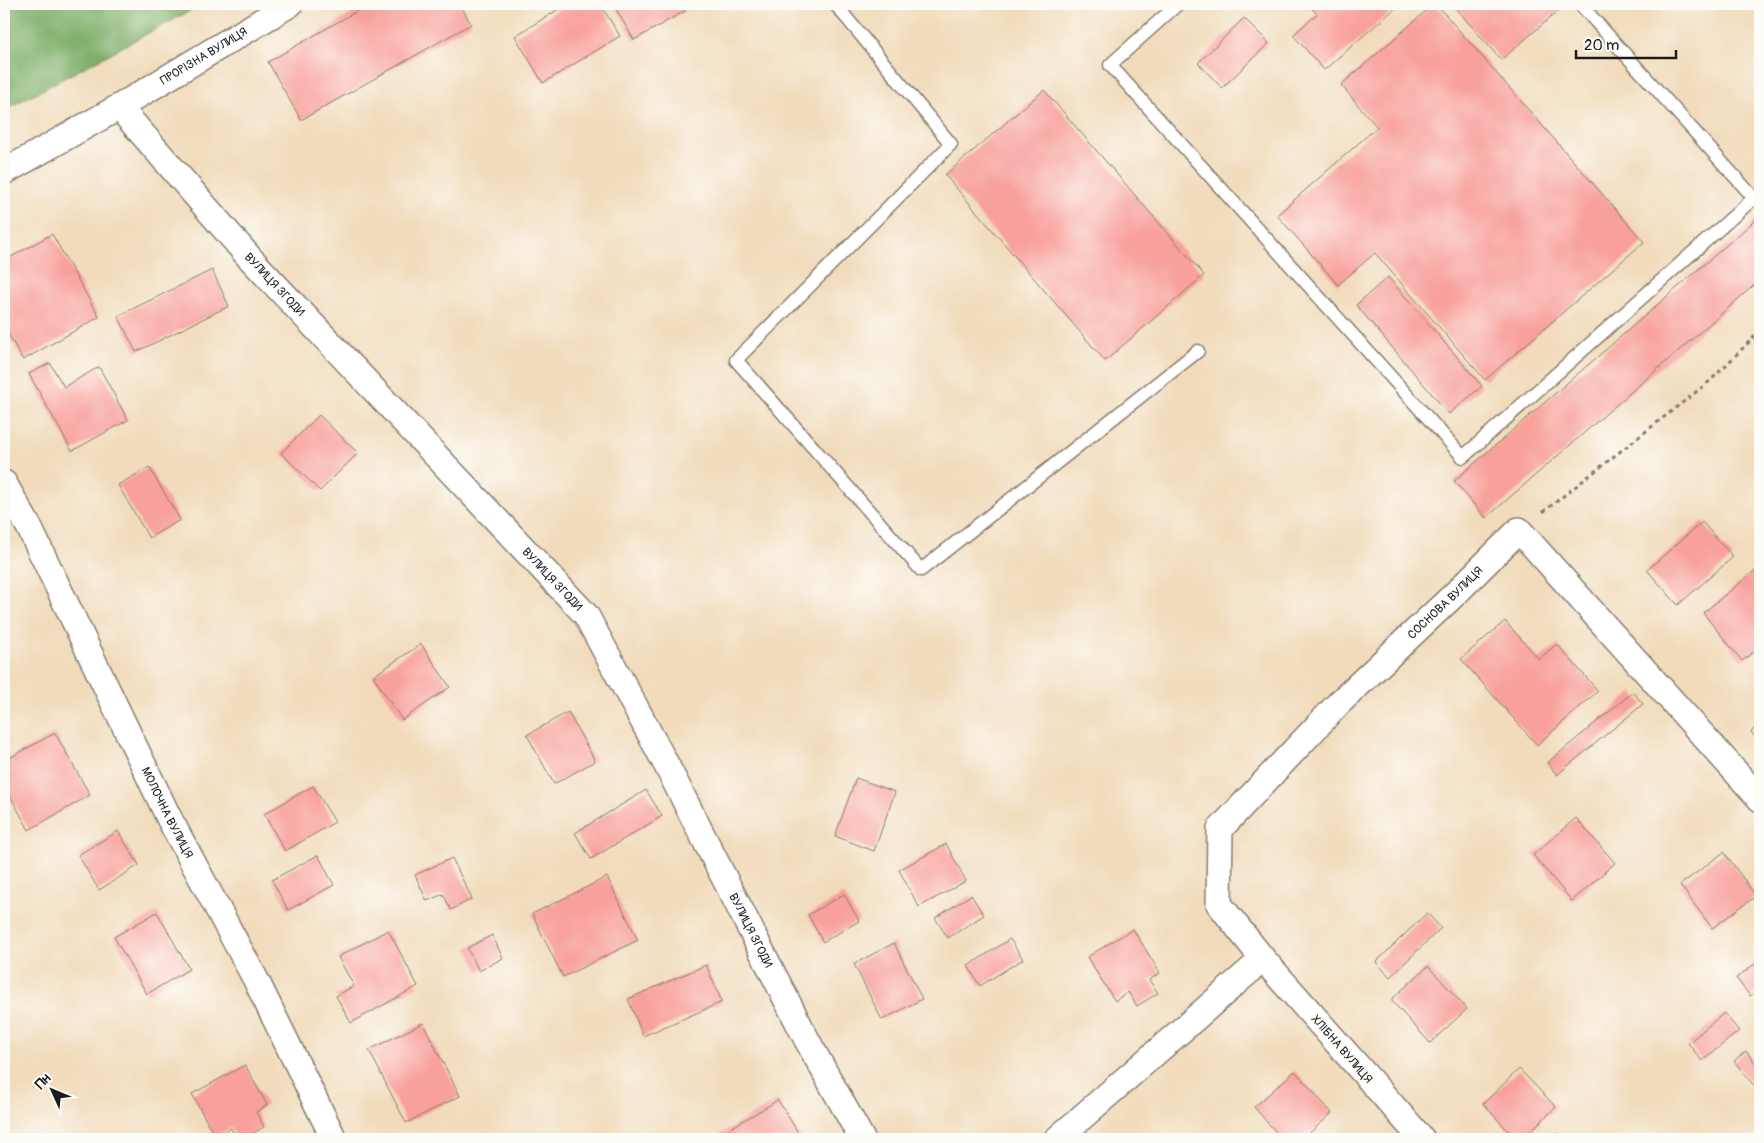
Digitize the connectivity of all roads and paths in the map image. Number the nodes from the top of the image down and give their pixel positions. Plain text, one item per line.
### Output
1 (290, 4) edge
2 (835, 4) edge
3 (1178, 4) edge
4 (1580, 4) edge
5 (119, 107) junction
6 (4, 172) edge
7 (1760, 331) edge
8 (1198, 351) dead end
9 (4, 483) edge
10 (1519, 530) junction
11 (1760, 799) edge
12 (1262, 960) junction
13 (334, 1139) edge
14 (862, 1139) edge
15 (1056, 1139) edge
16 (1422, 1139) edge

1 - 5 street, ПРОРІЗНА ВУЛИЦЯ
2 - 8 lane
3 - 4 lane
5 - 6 street, ПРОРІЗНА ВУЛИЦЯ
5 - 14 street, ВУЛИЦЯ ЗГОДИ
7 - 10 path
9 - 13 street, МОЛОЧНА ВУЛИЦЯ
10 - 11 street
10 - 12 street, СОСНОВА ВУЛИЦЯ
12 - 15 street
12 - 16 street, ХЛІБНА ВУЛИЦЯ

